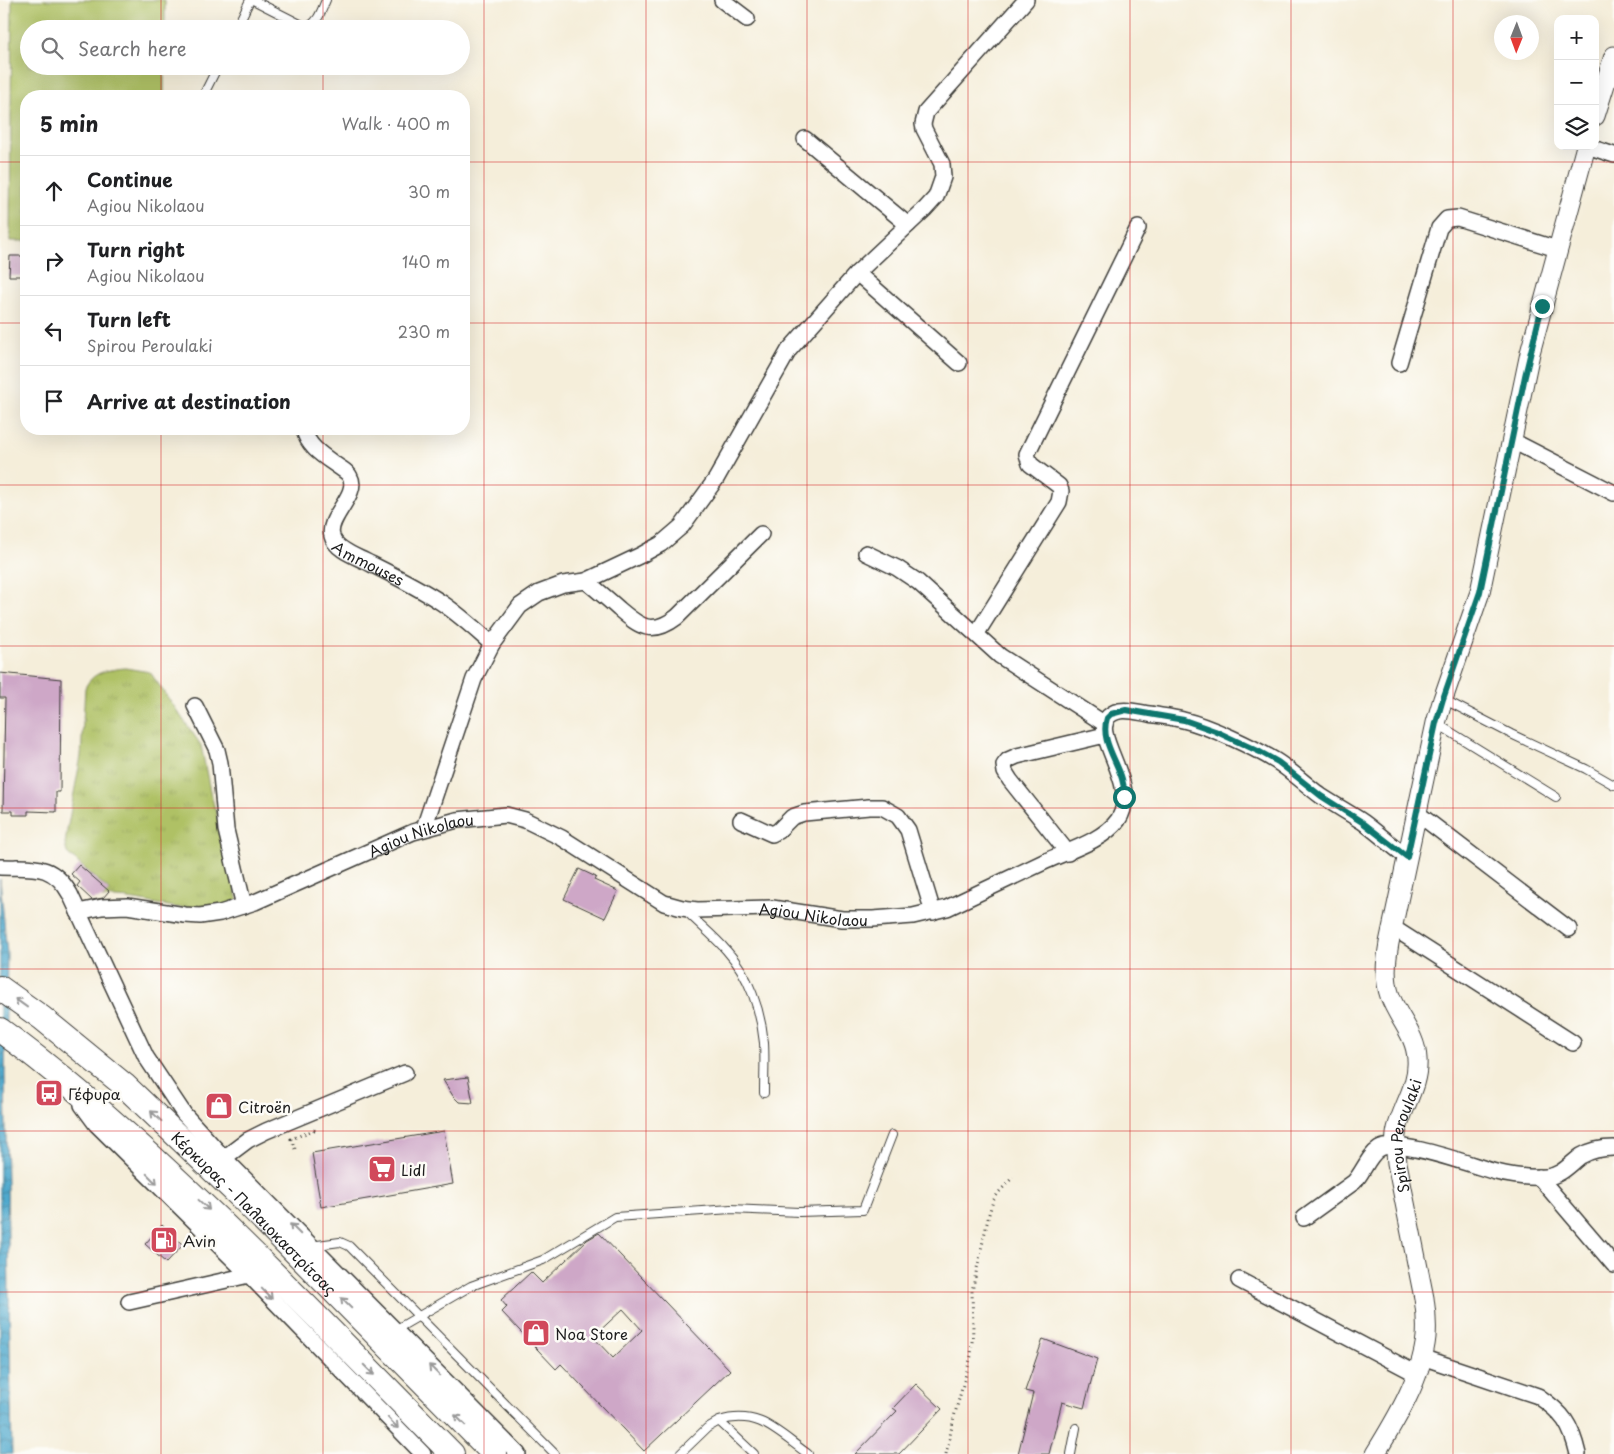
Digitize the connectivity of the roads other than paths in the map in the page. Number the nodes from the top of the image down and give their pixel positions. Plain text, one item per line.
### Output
1 (251, 0) edge
2 (326, 0) edge
3 (722, 0) edge
4 (1026, 0) edge
5 (747, 19) dead end
6 (241, 20) edge
7 (293, 20) edge
8 (316, 20) edge
9 (1614, 56) edge
10 (214, 75) edge
11 (206, 90) edge
12 (1598, 105) edge
13 (805, 139) dead end
14 (1586, 150) edge
15 (1599, 150) edge
16 (1614, 155) edge
17 (908, 225) junction
18 (1138, 228) dead end
19 (1557, 249) junction
20 (857, 273) junction
21 (958, 363) dead end
22 (1399, 363) dead end
23 (306, 435) edge
24 (1511, 440) junction
25 (1614, 493) edge
26 (761, 534) dead end
27 (866, 553) dead end
28 (586, 581) junction
29 (976, 634) junction
30 (492, 644) junction
31 (1443, 699) junction
32 (195, 706) dead end
33 (1436, 723) junction
34 (1105, 730) junction
35 (1614, 785) edge
36 (1556, 797) dead end
37 (1417, 813) junction
38 (741, 820) dead end
39 (424, 828) junction
40 (1068, 853) junction
41 (1407, 857) junction
42 (6, 867) edge
43 (244, 906) junction
44 (682, 908) junction
45 (78, 912) junction
46 (933, 912) junction
47 (1392, 927) junction
48 (1569, 930) dead end
49 (0, 988) edge
50 (0, 1030) edge
51 (1573, 1043) dead end
52 (405, 1073) dead end
53 (61, 1078) junction
54 (764, 1093) dead end
55 (892, 1135) dead end
56 (1395, 1146) junction
57 (1614, 1148) edge
58 (218, 1164) junction
59 (173, 1177) junction
60 (1539, 1177) junction
61 (1304, 1218) dead end
62 (302, 1248) junction
63 (1614, 1265) edge
64 (249, 1275) junction
65 (1239, 1280) dead end
66 (129, 1302) dead end
67 (418, 1316) junction
68 (394, 1330) junction
69 (1420, 1366) junction
70 (719, 1421) junction
71 (1076, 1428) dead end
72 (423, 1454) edge
73 (452, 1454) edge
74 (494, 1454) edge
75 (518, 1454) edge
76 (555, 1454) edge
77 (680, 1454) edge
78 (754, 1454) edge
79 (808, 1454) edge
80 (1071, 1454) edge
81 (1375, 1454) edge
82 (1578, 1454) edge

1 - 6 lane
1 - 7 lane
2 - 8 lane
3 - 5 street
4 - 17 street
9 - 12 street
10 - 11 lane
13 - 17 street
14 - 19 street, Spirou Peroulaki
15 - 16 street
17 - 20 street
18 - 29 street
19 - 22 street
19 - 24 street, Spirou Peroulaki
20 - 21 street
20 - 28 street
23 - 30 street, Ammouses
24 - 25 street
24 - 31 street, Spirou Peroulaki
26 - 28 street
27 - 29 street
28 - 30 street
29 - 34 street
30 - 39 street
31 - 33 street, Spirou Peroulaki
31 - 35 lane
32 - 43 street
33 - 36 lane
33 - 37 street, Spirou Peroulaki
34 - 40 street, Agiou Nikolaou
34 - 40 street
34 - 41 street
37 - 41 street, Spirou Peroulaki
37 - 48 street
38 - 46 street
39 - 43 street, Agiou Nikolaou
39 - 44 street, Agiou Nikolaou
40 - 46 street, Agiou Nikolaou
41 - 47 street, Spirou Peroulaki
42 - 45 street
43 - 45 street, Agiou Nikolaou
44 - 46 street, Agiou Nikolaou
44 - 54 lane
45 - 58 street
47 - 51 street
47 - 56 street, Spirou Peroulaki
58 -> 49 main road, Κέρκυρας - Παλαιοκαστρίτσας
50 - 53 main road, Κέρκυρας - Παλαιοκαστρίτσας
52 - 58 street
53 - 59 main road, Κέρκυρας - Παλαιοκαστρίτσας
53 -> 64 street
55 - 67 lane
56 - 60 street
56 - 61 street
56 - 69 street, Spirou Peroulaki
57 - 60 street
58 - 59 main road
62 -> 58 main road, Κέρκυρας - Παλαιοκαστρίτσας
59 -> 73 main road, Κέρκυρας - Παλαιοκαστρίτσας
60 - 63 street
62 - 67 lane
62 - 68 street
74 -> 62 main road, Κέρκυρας - Παλαιοκαστρίτσας
64 - 66 street
64 -> 72 street
65 - 69 street
67 - 68 lane
67 - 76 lane
75 -> 68 street
69 - 81 street, Spirou Peroulaki
69 - 82 street
70 - 77 lane
70 - 78 lane
70 - 79 lane
71 - 80 lane

